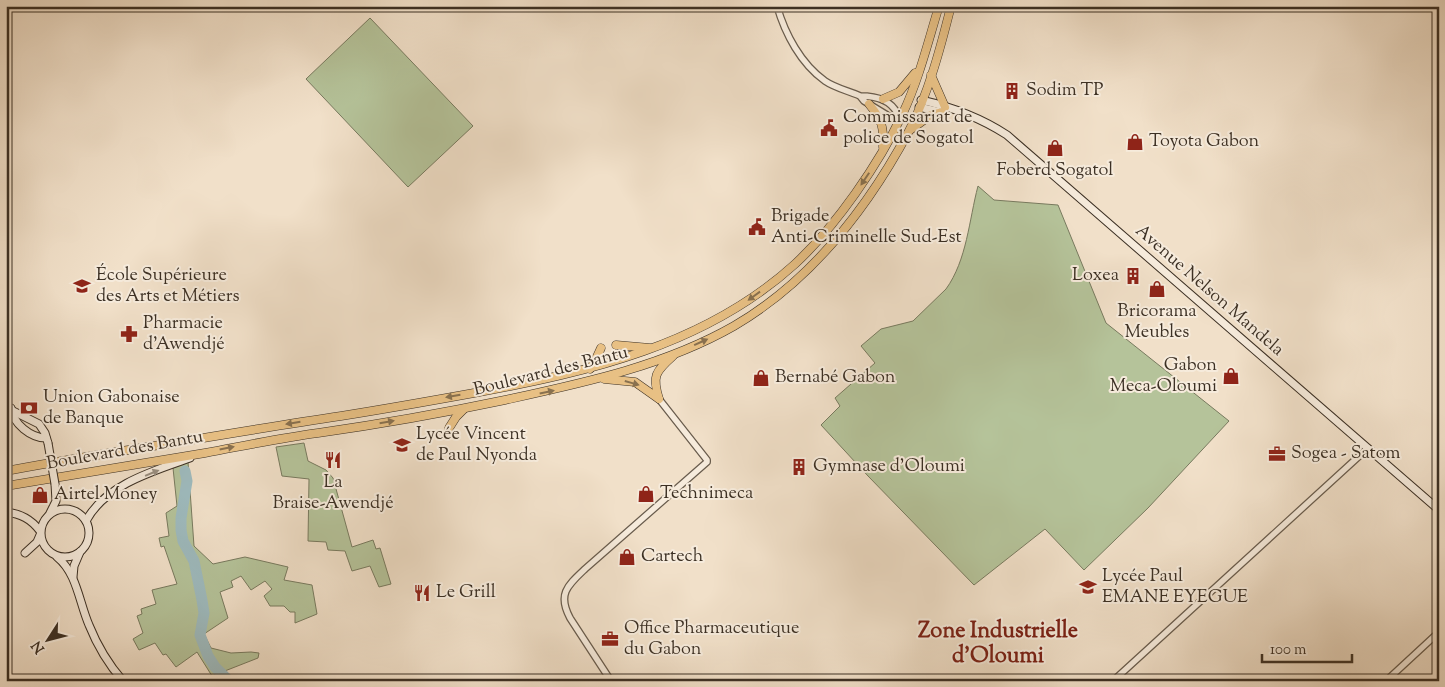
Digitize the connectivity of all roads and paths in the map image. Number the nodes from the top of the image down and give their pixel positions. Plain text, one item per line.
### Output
1 (777, 6) edge
2 (939, 6) edge
3 (951, 6) edge
4 (920, 68) junction
5 (931, 75) junction
6 (860, 96) junction
7 (883, 99) junction
8 (869, 104) junction
9 (920, 104) junction
10 (946, 109) junction
11 (910, 130) junction
12 (882, 150) junction
13 (616, 345) dead end
14 (601, 348) dead end
15 (652, 348) junction
16 (678, 352) junction
17 (590, 369) junction
18 (600, 379) junction
19 (658, 399) junction
20 (8, 406) edge
21 (464, 409) junction
22 (440, 413) junction
23 (47, 440) junction
24 (1368, 448) junction
25 (205, 453) junction
26 (6, 471) edge
27 (6, 486) edge
28 (56, 494) junction
29 (73, 510) junction
30 (1439, 510) edge
31 (6, 512) edge
32 (50, 514) junction
33 (86, 521) junction
34 (40, 533) junction
35 (80, 552) junction
36 (51, 553) junction
37 (73, 578) junction
38 (1439, 632) edge
39 (124, 681) edge
40 (611, 681) edge
41 (1113, 681) edge
42 (1386, 681) edge

1 - 6 street
2 - 4 highway, Boulevard des Bantu
3 - 5 highway, Boulevard des Bantu
4 - 7 highway
4 - 12 highway, Boulevard des Bantu
5 - 9 highway, Boulevard des Bantu
5 - 10 highway
6 - 7 street
6 - 8 street
7 - 8 street
8 - 12 highway
9 - 10 main road, Avenue Nelson Mandela
9 - 11 highway, Boulevard des Bantu
10 - 11 highway
10 - 24 main road, Avenue Nelson Mandela
16 -> 11 highway, Boulevard des Bantu
12 -> 15 highway, Boulevard des Bantu
13 - 15 highway
14 - 17 highway
15 - 17 highway, Boulevard des Bantu
16 - 18 highway, Boulevard des Bantu
16 - 19 highway
17 -> 26 highway, Boulevard des Bantu
18 -> 19 highway
21 -> 18 highway, Boulevard des Bantu
19 - 40 street
20 - 23 main road
20 - 23 main road
21 - 22 highway, Boulevard des Bantu
21 - 22 highway
25 -> 22 highway, Boulevard des Bantu
23 - 28 main road, bridge
24 - 30 main road, Avenue Nelson Mandela
24 - 41 street
25 - 27 highway, Boulevard des Bantu
33 -> 25 main road
28 - 29 main road
28 - 32 main road
29 - 32 main road
29 - 33 main road
31 - 34 main road
32 - 34 main road
33 - 35 main road
34 - 36 main road
34 - 36 main road
35 - 36 main road
35 - 37 main road
36 - 37 main road
37 - 39 main road
38 - 42 street

